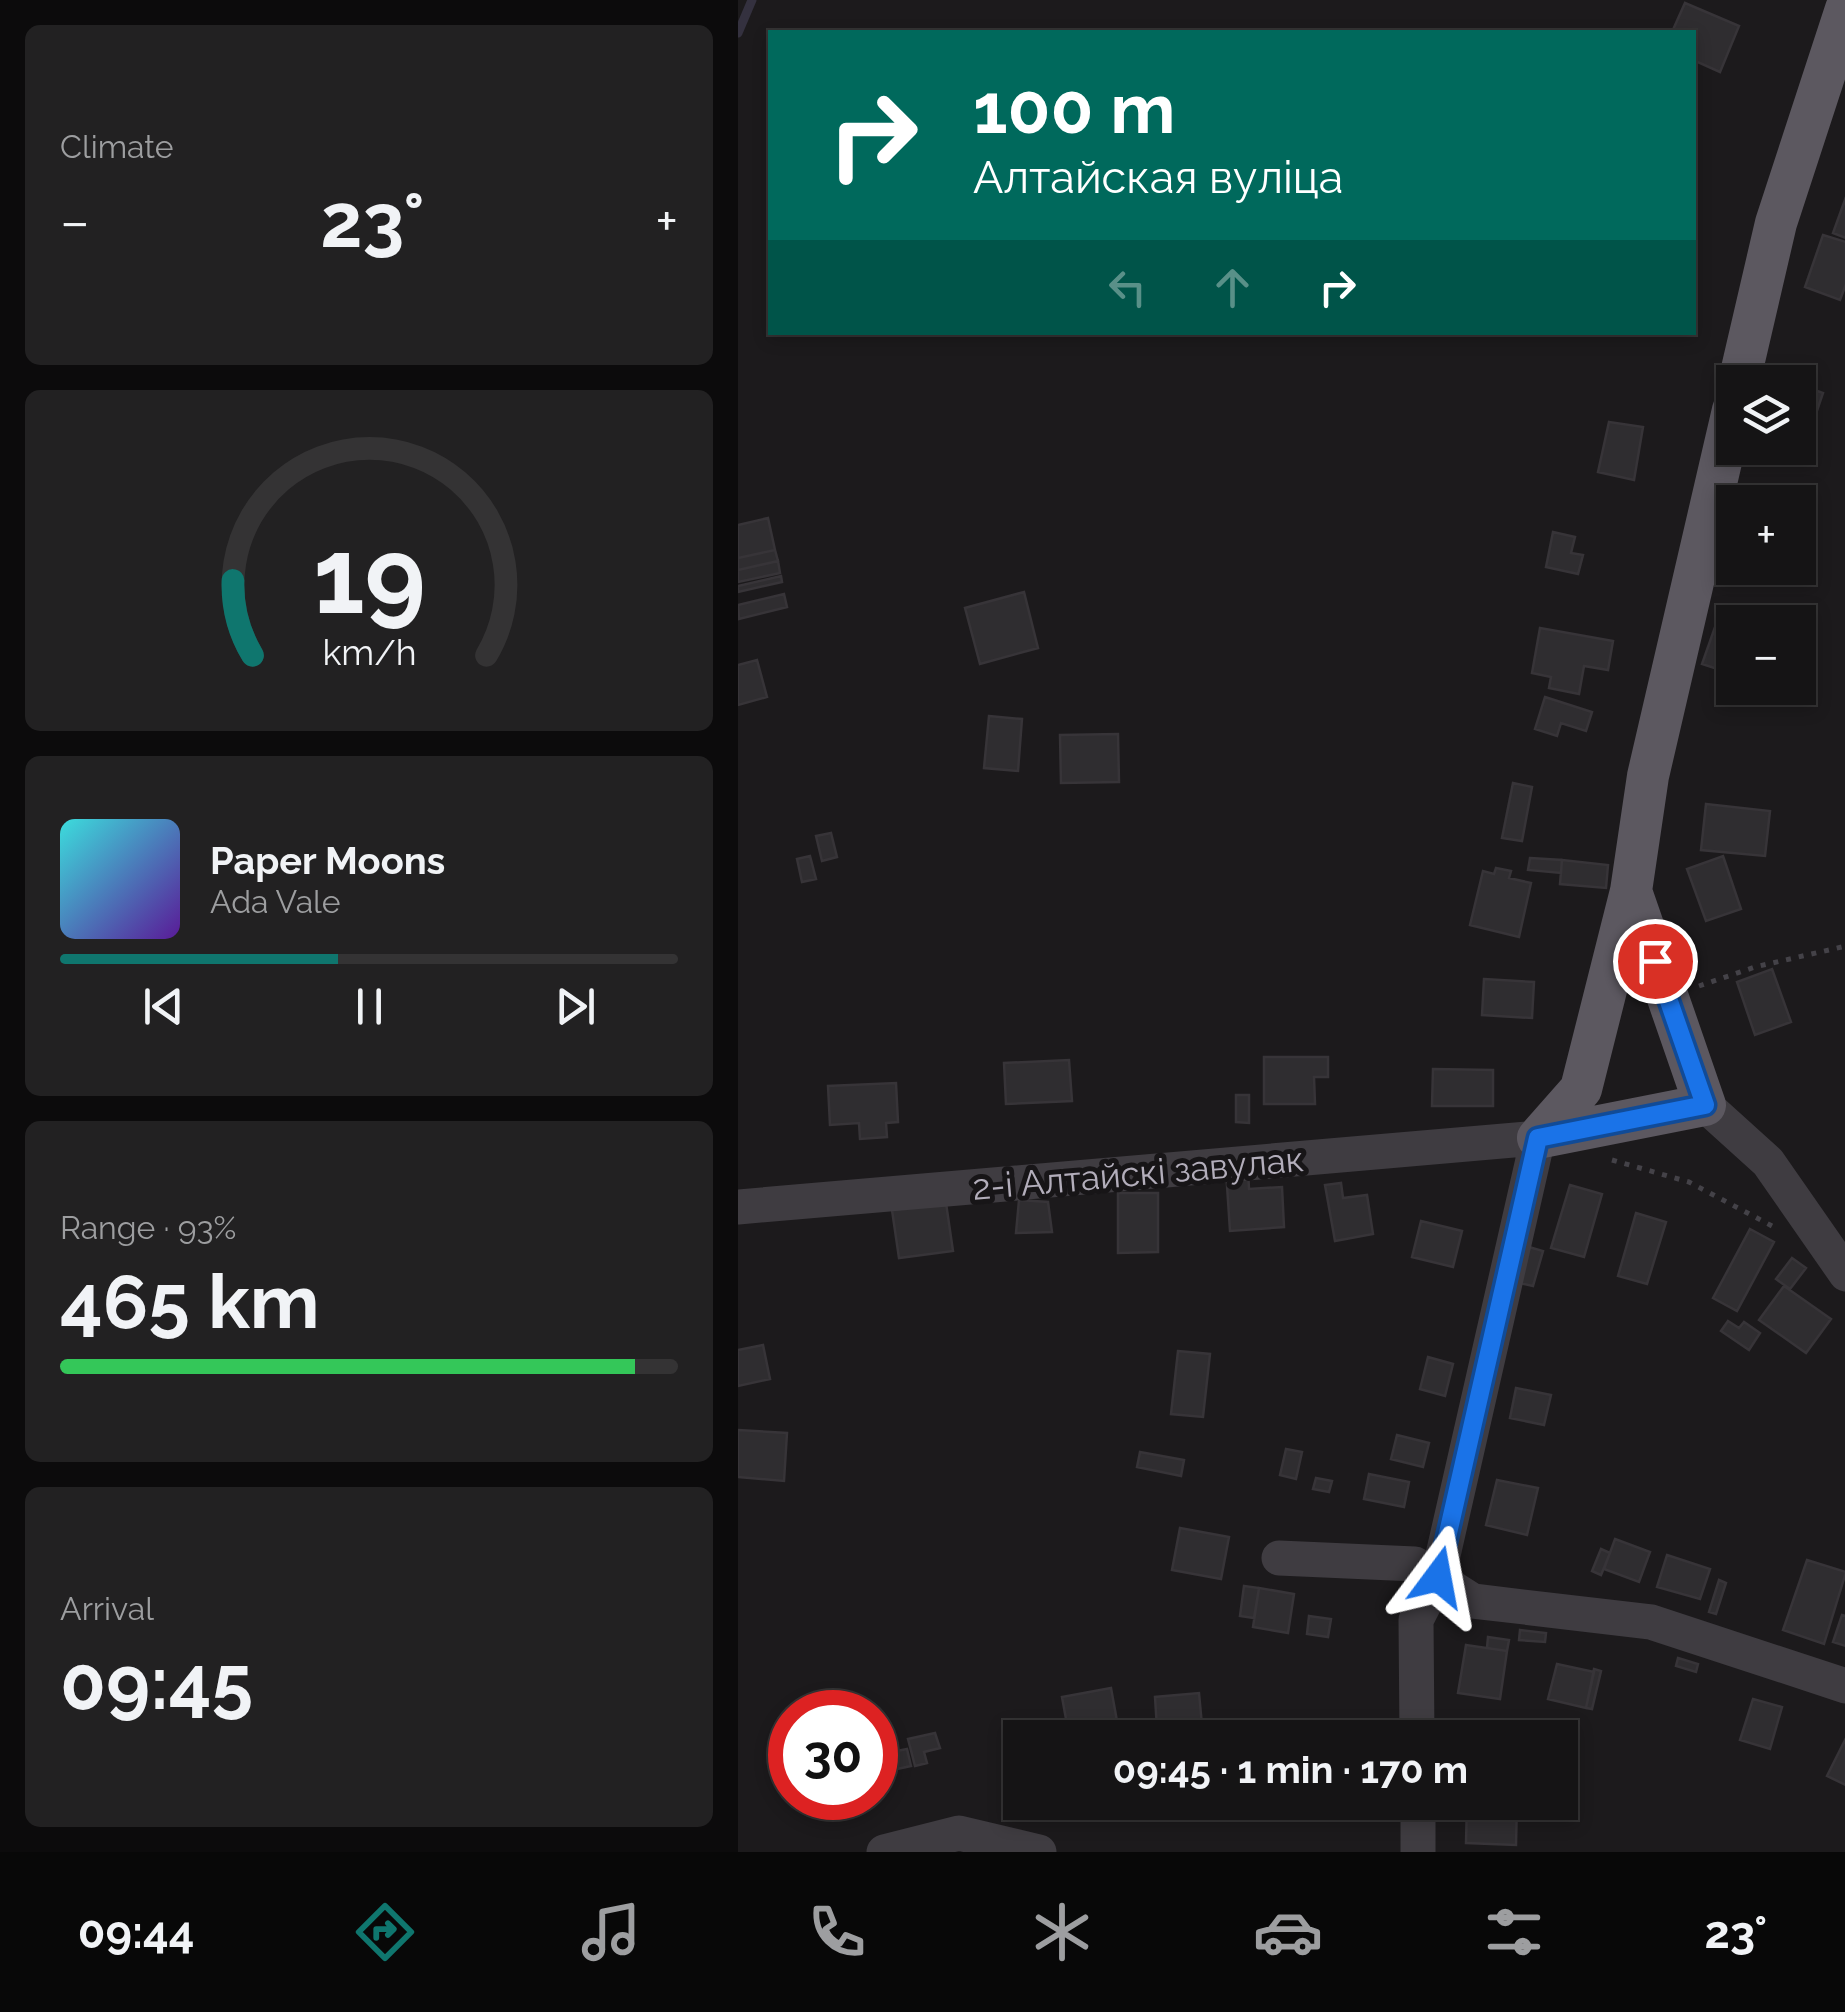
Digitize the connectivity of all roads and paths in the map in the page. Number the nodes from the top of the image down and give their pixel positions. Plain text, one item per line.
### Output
1 (1846, 9) edge
2 (1744, 365) edge
3 (1720, 465) edge
4 (1631, 891) junction
5 (1846, 946) edge
6 (1668, 996) junction
7 (1705, 1105) junction
8 (1538, 1138) junction
9 (1594, 1155) dead end
10 (738, 1207) edge
11 (1774, 1227) dead end
12 (1846, 1274) edge
13 (1279, 1558) dead end
14 (1438, 1577) junction
15 (1846, 1686) edge
16 (1417, 1720) edge
17 (1418, 1820) edge
18 (884, 1852) edge
19 (1038, 1852) edge
20 (1418, 1852) edge

1 - 2 main road
3 - 4 main road
4 - 6 main road
4 - 8 main road
5 - 6 path
6 - 7 main road
7 - 8 main road
7 - 12 street
8 - 10 street, 2-і Алтайскі завулак
8 - 14 street
9 - 11 path
13 - 14 street
14 - 15 street
14 - 16 street
17 - 20 street
18 - 19 street

